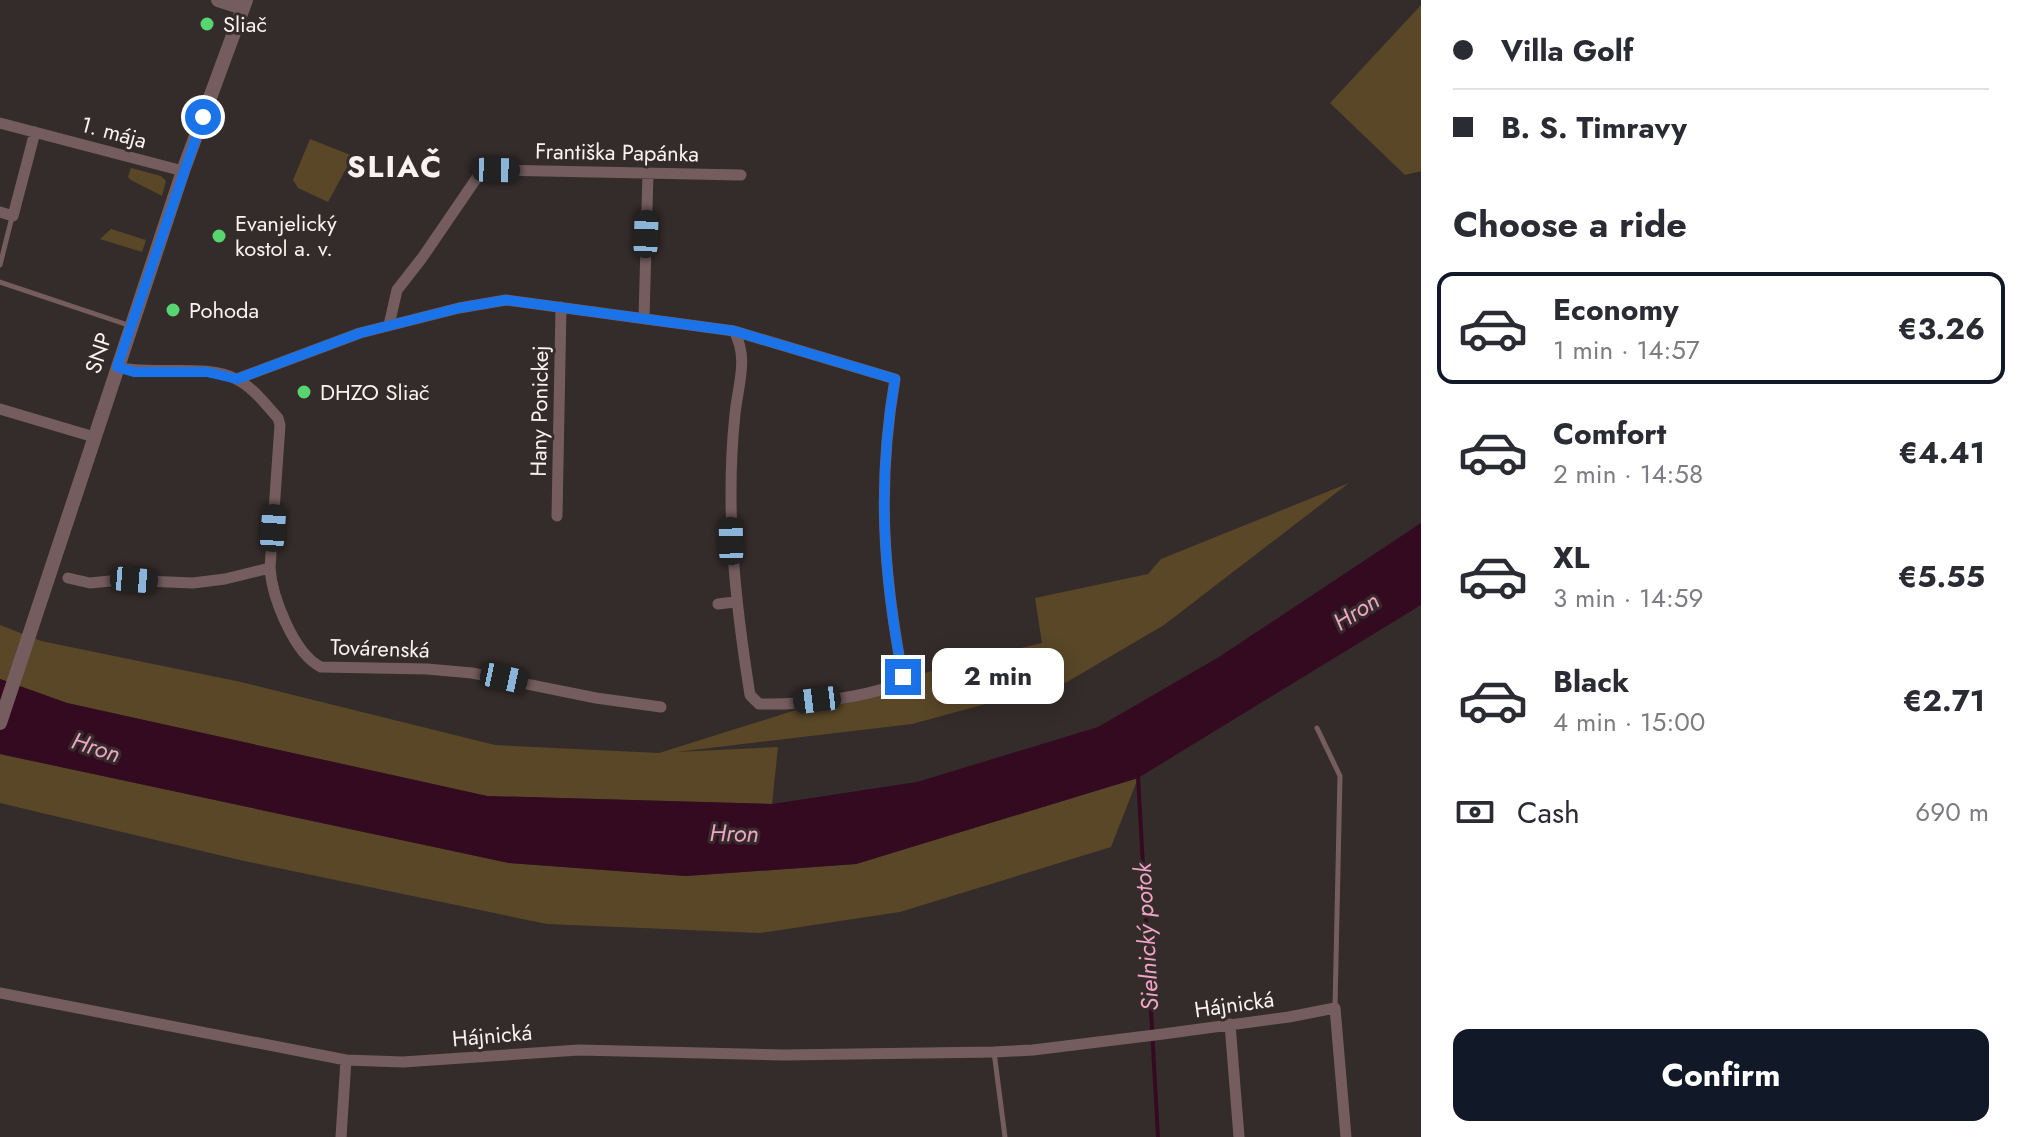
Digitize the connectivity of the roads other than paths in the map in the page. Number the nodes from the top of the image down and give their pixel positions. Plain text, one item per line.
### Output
1 (218, 0) edge
2 (245, 4) edge
3 (0, 123) edge
4 (35, 132) junction
5 (183, 171) junction
6 (648, 173) junction
7 (741, 175) dead end
8 (0, 212) edge
9 (13, 216) junction
10 (0, 265) edge
11 (0, 282) edge
12 (561, 307) junction
13 (644, 318) junction
14 (389, 325) junction
15 (130, 326) junction
16 (734, 331) junction
17 (117, 367) junction
18 (237, 379) junction
19 (0, 409) edge
20 (94, 437) junction
21 (557, 516) dead end
22 (270, 568) junction
23 (68, 578) dead end
24 (735, 602) junction
25 (718, 604) dead end
26 (661, 707) dead end
27 (0, 723) edge
28 (1317, 728) dead end
29 (0, 993) edge
30 (1335, 1008) junction
31 (1230, 1024) junction
32 (994, 1052) junction
33 (346, 1060) junction
34 (341, 1137) edge
35 (1005, 1137) edge
36 (1239, 1137) edge
37 (1346, 1137) edge

1 - 2 street
2 - 5 street, SNP
3 - 4 street, 1. mája
4 - 5 street, 1. mája
4 - 9 street
5 - 15 street, SNP
6 - 7 street, Františka Papánka
6 - 13 street
6 - 14 street, Františka Papánka
8 - 9 street
9 - 10 lane
11 - 15 lane
12 - 13 street
12 - 14 street
12 - 21 street, Hany Ponickej
13 - 16 street
14 - 18 street
15 - 17 street, SNP
16 - 24 street
16 - 24 street
17 - 18 street
17 - 20 street, SNP
18 - 22 street, Továrenská
19 - 20 street
20 - 27 street, SNP
22 - 23 street
22 - 26 street, Továrenská
24 - 25 street
28 - 30 lane
29 - 33 street, Hájnická
30 - 31 street, Hájnická
30 - 37 street
31 - 32 street, Hájnická
31 - 36 street
32 - 33 street, Hájnická
32 - 35 lane
33 - 34 street

